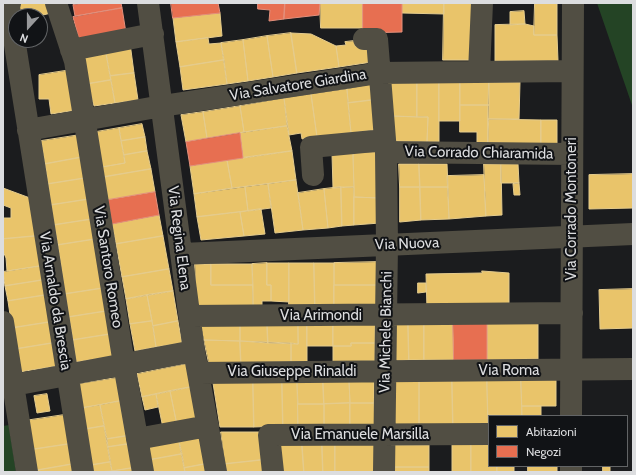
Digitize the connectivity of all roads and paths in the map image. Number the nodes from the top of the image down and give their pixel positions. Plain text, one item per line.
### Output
1 (10, 3) edge
2 (56, 3) edge
3 (148, 3) edge
4 (482, 3) edge
5 (573, 3) edge
6 (152, 34) junction
7 (364, 39) dead end
8 (73, 56) junction
9 (572, 70) junction
10 (379, 72) junction
11 (480, 72) junction
12 (162, 106) junction
13 (85, 120) junction
14 (28, 130) junction
15 (385, 146) junction
16 (572, 154) junction
17 (312, 175) dead end
18 (633, 234) edge
19 (571, 238) junction
20 (387, 244) junction
21 (182, 254) junction
22 (572, 313) junction
23 (190, 316) junction
24 (386, 316) junction
25 (3, 322) edge
26 (194, 350) junction
27 (124, 364) junction
28 (633, 369) edge
29 (571, 370) junction
30 (385, 372) junction
31 (199, 373) junction
32 (67, 374) junction
33 (8, 386) edge
34 (571, 415) edge
35 (208, 426) junction
36 (488, 434) edge
37 (384, 435) junction
38 (137, 439) junction
39 (27, 472) edge
40 (83, 472) edge
41 (143, 472) edge
42 (216, 472) edge
43 (273, 472) edge
44 (384, 472) edge

1 - 14 street, Via Arnaldo da Brescia
2 - 8 street, Via Santoro Romeo
3 - 6 street, Via Regina Elena
4 - 11 street
5 - 9 street, Via Corrado Montoneri
6 - 8 street
6 - 12 street, Via Regina Elena
7 - 10 street, Via Michele Bianchi
8 - 13 street, Via Santoro Romeo
9 - 11 street, Via Salvatore Giardina
9 - 16 street, Via Corrado Montoneri
10 - 11 street, Via Salvatore Giardina
10 - 12 street, Via Salvatore Giardina
10 - 15 street, Via Michele Bianchi
12 - 13 street, Via Salvatore Giardina
12 - 21 street, Via Regina Elena
13 - 14 street, Via Salvatore Giardina
13 - 27 street, Via Santoro Romeo
14 - 32 street, Via Arnaldo da Brescia
15 - 16 street, Via Corrado Chiaramida
15 - 17 street, Via Corrado Chiaramida
15 - 20 street, Via Michele Bianchi
16 - 19 street, Via Corrado Montoneri
18 - 19 street, Via Nuova
19 - 20 street, Via Nuova
19 - 22 street, Via Corrado Montoneri
20 - 21 street, Via Nuova
20 - 24 street, Via Michele Bianchi
21 - 23 street, Via Regina Elena
22 - 24 street, Via Arimondi
22 - 29 street, Via Corrado Montoneri
23 - 24 street, Via Arimondi
23 - 26 street, Via Regina Elena
24 - 30 street, Via Michele Bianchi
25 - 33 street
26 - 27 street
26 - 31 street, Via Regina Elena
27 - 32 street
27 - 38 street, Via Santoro Romeo
28 - 29 street, Via Roma
29 - 30 street, Via Roma
29 - 34 street, Via Corrado Montoneri
30 - 31 street, Via Giuseppe Rinaldi
30 - 37 street, Via Michele Bianchi
31 - 35 street, Via Regina Elena
32 - 33 street
32 - 40 street, Via Arnaldo da Brescia
33 - 39 street
35 - 38 street
35 - 42 street, Via Regina Elena
36 - 37 street, Via Emanuele Marsilla
37 - 43 street, Via Emanuele Marsilla
37 - 44 street, Via Michele Bianchi
38 - 41 street, Via Santoro Romeo

